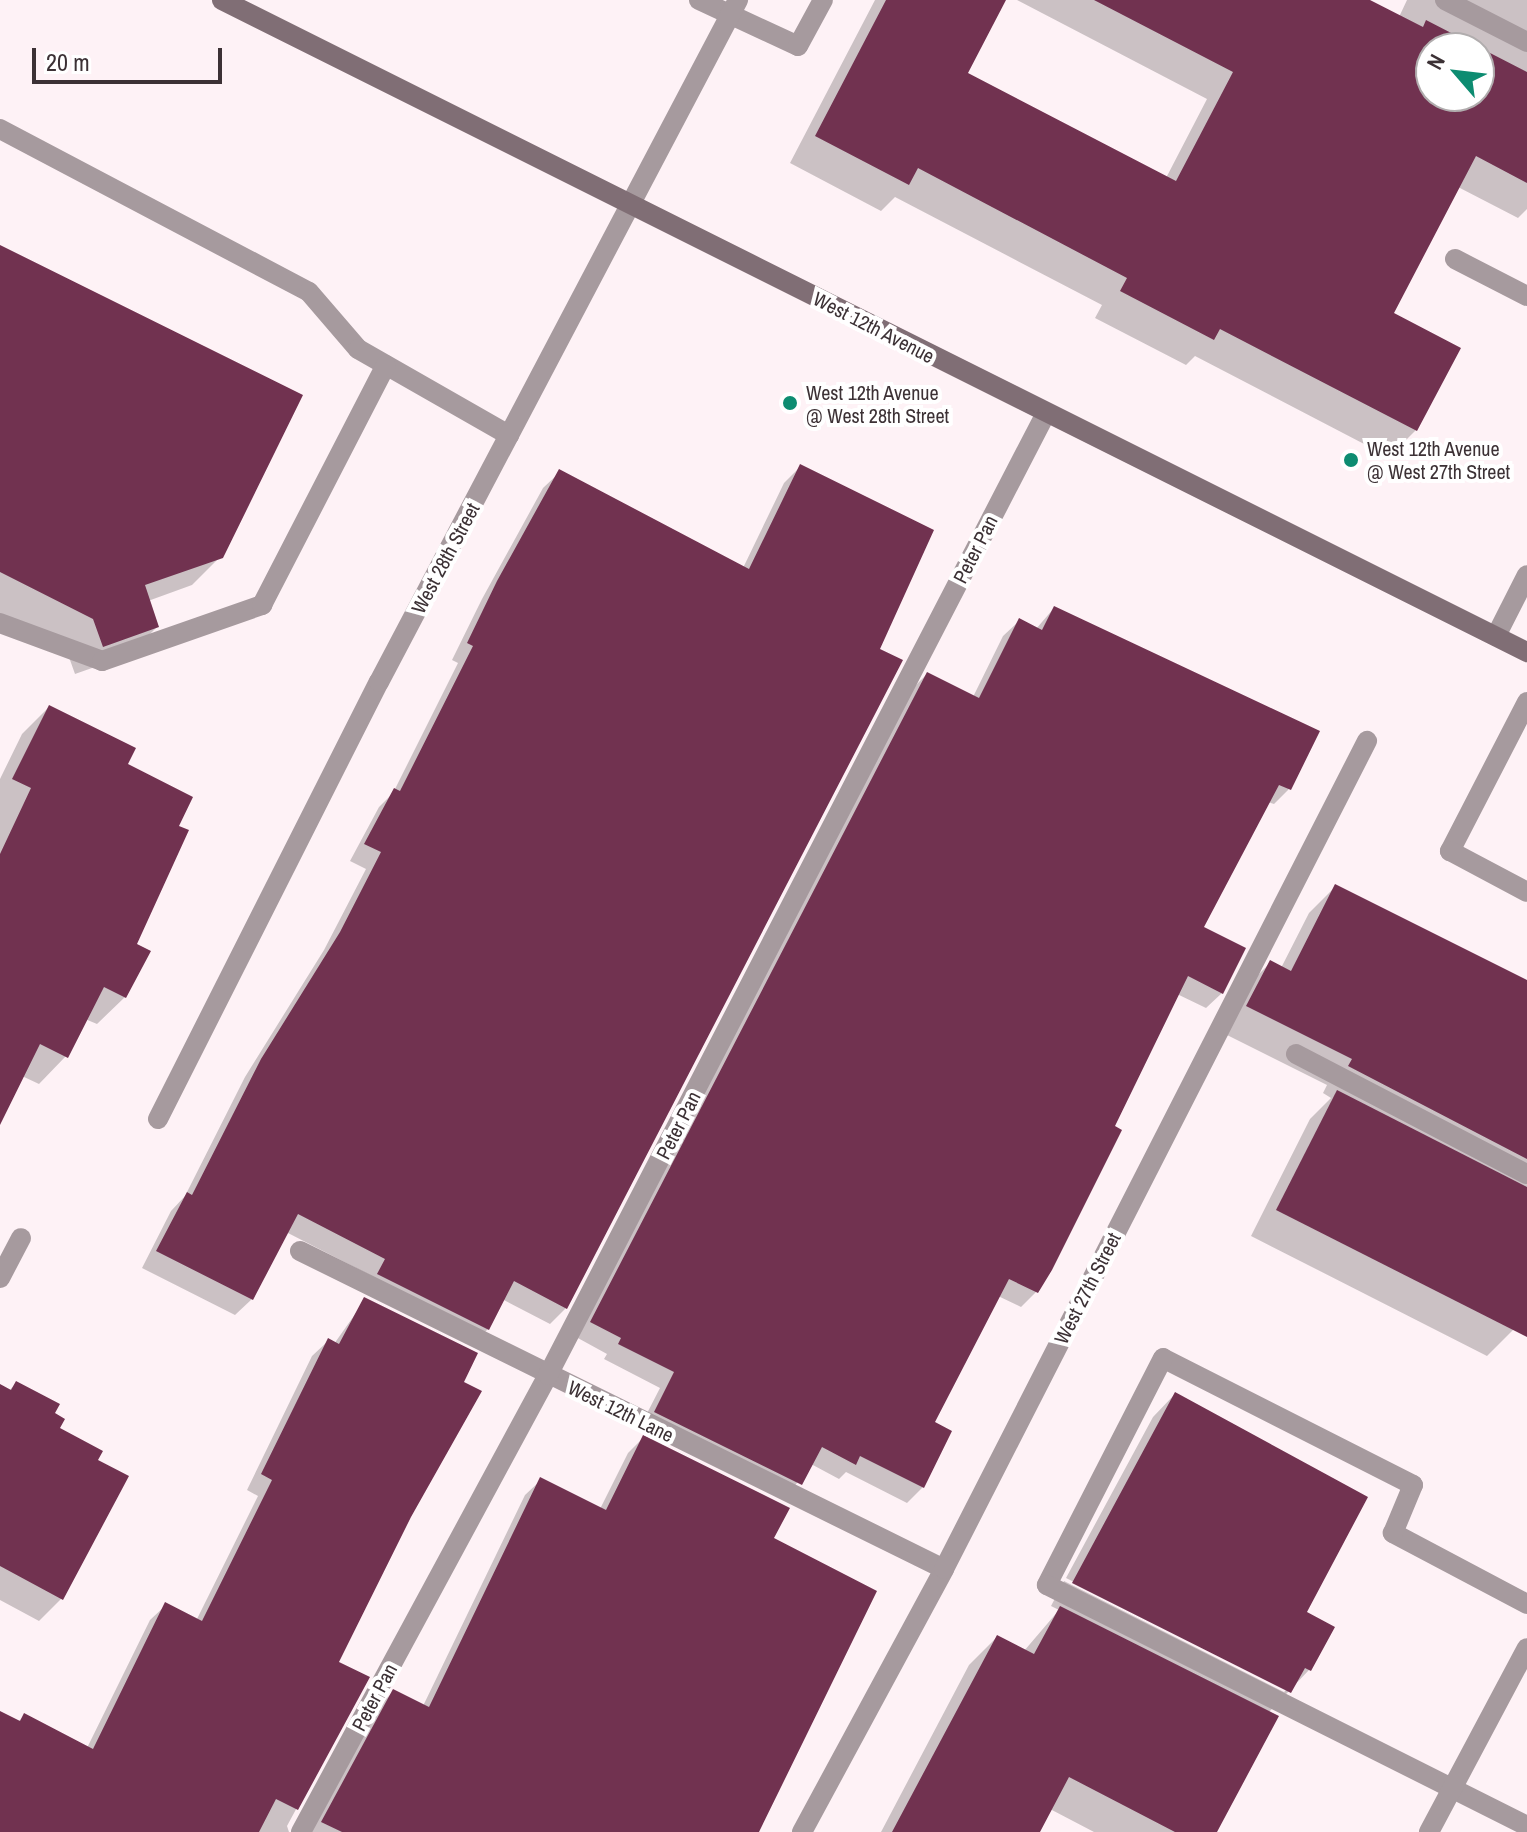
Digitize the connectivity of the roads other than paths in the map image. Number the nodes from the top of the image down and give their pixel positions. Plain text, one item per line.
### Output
1 (222, 0) edge
2 (699, 0) edge
3 (823, 0) edge
4 (1445, 0) edge
5 (734, 8) edge
6 (1527, 42) edge
7 (0, 129) edge
8 (631, 205) junction
9 (1455, 259) dead end
10 (1527, 296) edge
11 (386, 365) junction
12 (1046, 413) junction
13 (509, 435) junction
14 (1527, 575) edge
15 (0, 623) edge
16 (1496, 636) junction
17 (1527, 652) edge
18 (1527, 702) edge
19 (1367, 741) dead end
20 (1527, 892) edge
21 (1296, 1054) dead end
22 (158, 1119) dead end
23 (1527, 1174) edge
24 (21, 1238) dead end
25 (300, 1251) dead end
26 (0, 1278) edge
27 (548, 1375) junction
28 (944, 1569) junction
29 (1527, 1604) edge
30 (1527, 1648) edge
31 (1454, 1786) junction
32 (1527, 1826) edge
33 (301, 1832) edge
34 (802, 1832) edge
35 (1429, 1832) edge

1 - 8 main road, West 12th Avenue
2 - 5 street
3 - 5 street
4 - 6 street
5 - 8 street, West 28th Street
7 - 11 street
8 - 12 main road, West 12th Avenue
8 - 13 street, West 28th Street
9 - 10 street
11 - 13 street
11 - 15 street
12 - 16 main road, West 12th Avenue
12 - 27 street, Peter Pan
13 - 22 street, West 28th Street
14 - 16 street
16 - 17 main road, West 12th Avenue
18 - 20 street
19 - 28 street, West 27th Street
21 - 23 street
24 - 26 street
25 - 27 street, West 12th Lane
27 - 28 street, West 12th Lane
27 - 33 street, Peter Pan
28 - 34 street, West 27th Street
29 - 31 street
30 - 31 street
31 - 32 street
31 - 35 street

